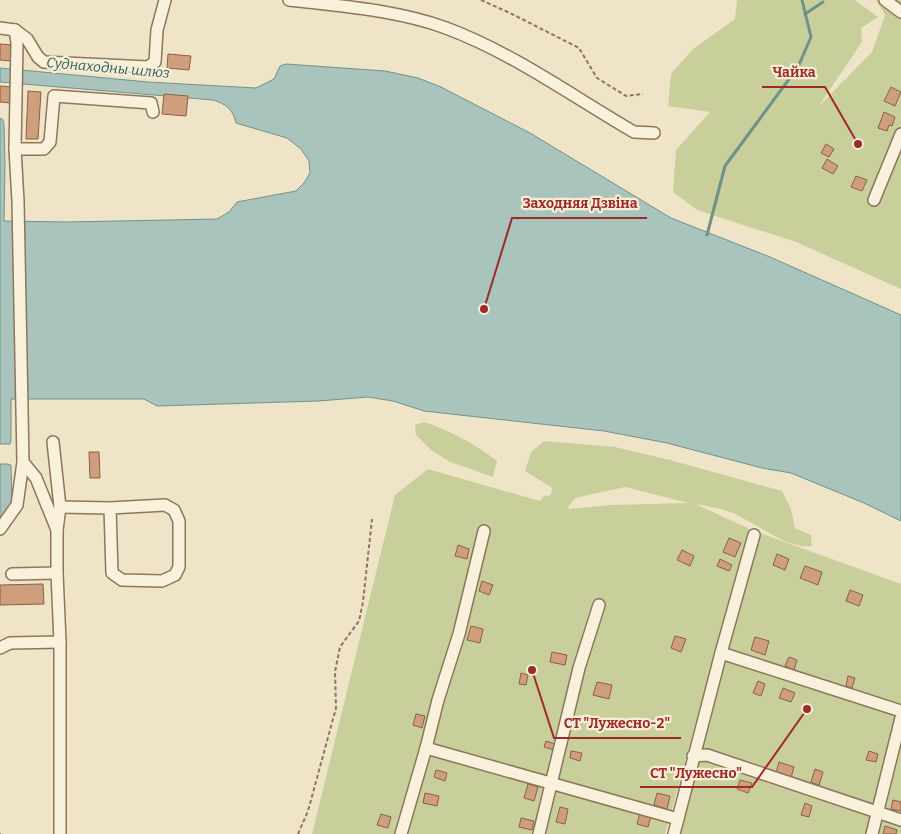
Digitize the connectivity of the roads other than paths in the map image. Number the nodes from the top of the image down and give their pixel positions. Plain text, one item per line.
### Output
1 (165, 0) edge
2 (289, 0) edge
3 (886, 0) edge
4 (900, 10) edge
5 (0, 28) edge
6 (15, 30) junction
7 (153, 112) dead end
8 (654, 133) dead end
9 (901, 134) edge
10 (15, 149) junction
11 (874, 200) dead end
12 (53, 442) dead end
13 (23, 462) junction
14 (60, 507) junction
15 (110, 508) junction
16 (0, 529) edge
17 (57, 530) junction
18 (484, 530) dead end
19 (754, 535) dead end
20 (12, 574) dead end
21 (57, 574) junction
22 (599, 605) dead end
23 (60, 642) junction
24 (0, 648) edge
25 (720, 653) junction
26 (901, 711) edge
27 (901, 718) edge
28 (426, 748) junction
29 (693, 756) junction
30 (551, 783) junction
31 (878, 812) junction
32 (678, 819) junction
33 (901, 820) edge
34 (60, 834) edge
35 (401, 834) edge
36 (539, 834) edge
37 (674, 834) edge
38 (872, 834) edge

1 - 6 street
2 - 8 street
3 - 4 street
5 - 6 street
6 - 10 street
7 - 10 street
9 - 11 street
10 - 13 street
12 - 14 street
13 - 16 street
13 - 17 street
14 - 15 street
14 - 17 street
15 - 15 street
17 - 21 street
18 - 28 street
19 - 25 street
20 - 21 street
21 - 23 street
22 - 30 street
23 - 24 street
23 - 34 street
25 - 26 street
25 - 29 street
27 - 31 street
28 - 30 street
28 - 35 street
29 - 31 street
29 - 32 street
30 - 32 street
30 - 36 street
31 - 33 street
31 - 38 street
32 - 37 street

